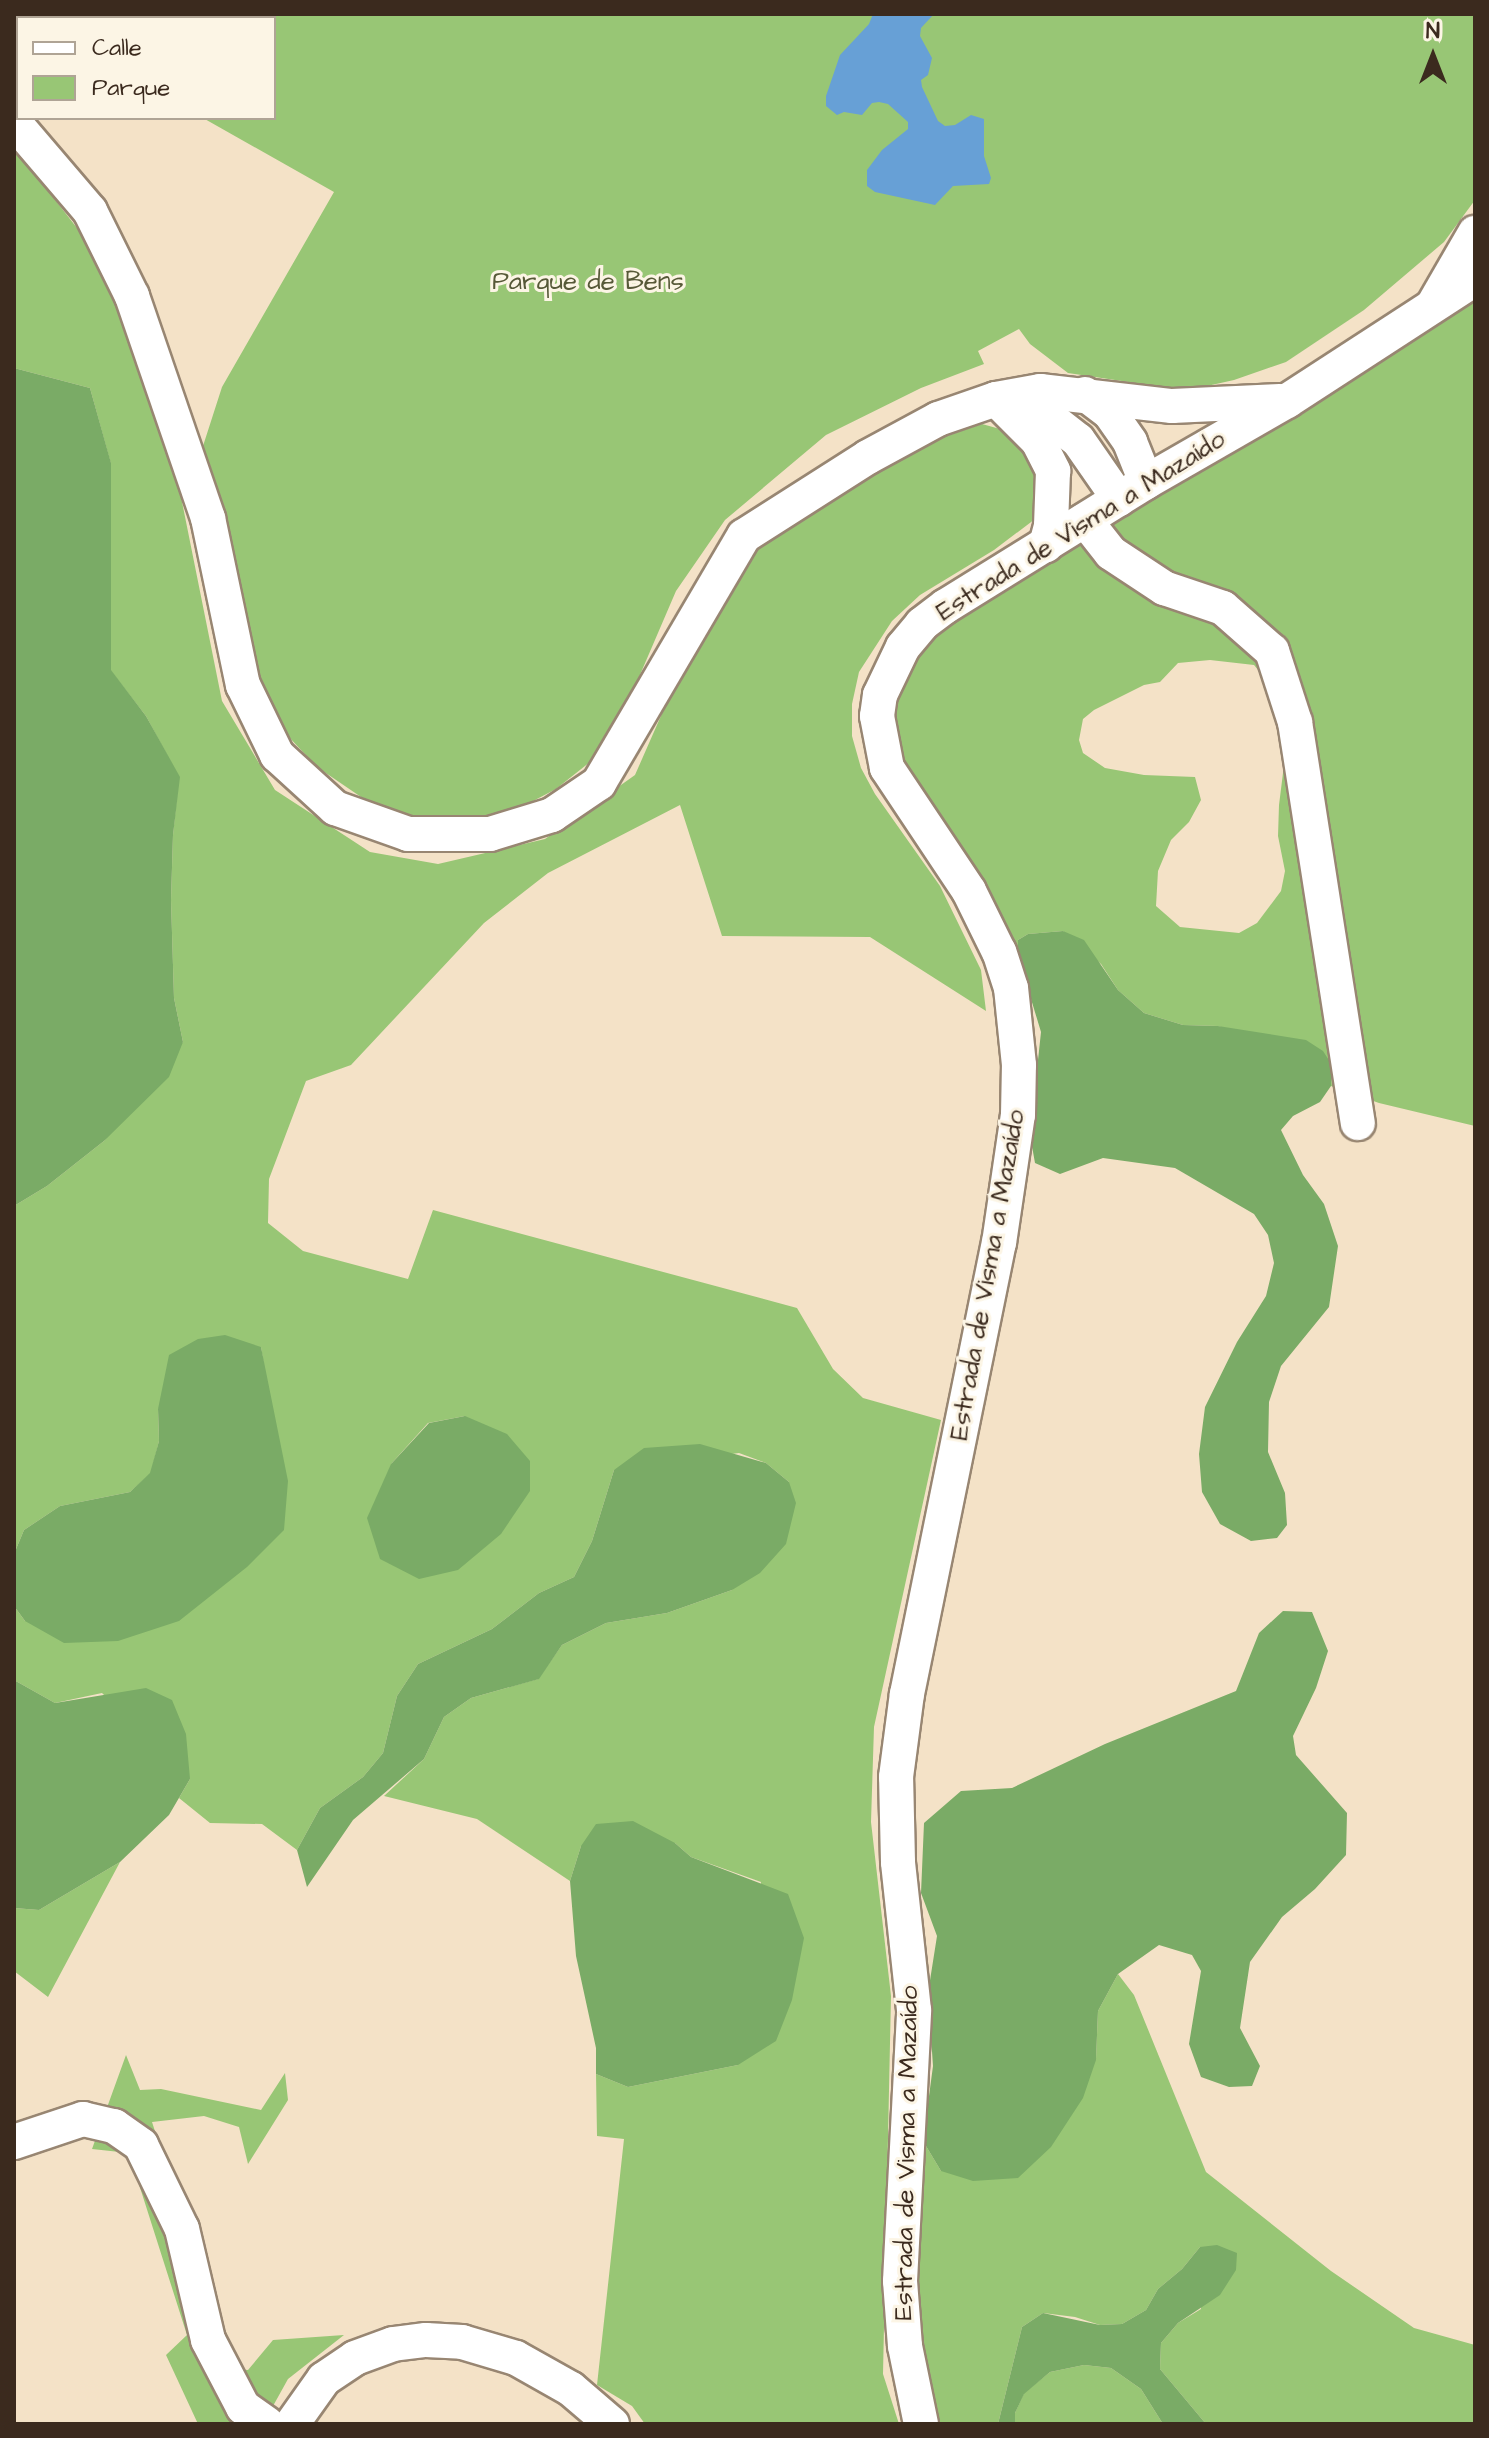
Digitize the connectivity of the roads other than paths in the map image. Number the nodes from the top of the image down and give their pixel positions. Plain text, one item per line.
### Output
1 (14, 122) edge
2 (1475, 233) edge
3 (1475, 279) edge
4 (1434, 303) junction
5 (1085, 394) junction
6 (996, 399) junction
7 (1287, 401) junction
8 (1133, 491) junction
9 (1085, 520) junction
10 (1046, 545) junction
11 (1358, 1123) dead end
12 (14, 2142) edge
13 (267, 2424) edge
14 (292, 2424) edge
15 (612, 2424) edge
16 (921, 2424) edge

1 - 6 street
2 - 4 street
3 - 4 street, Estrada de Visma a Mazaído
4 - 7 street, Estrada de Visma a Mazaído
5 - 6 street
5 - 7 street
5 - 8 street
6 - 8 street
6 - 10 street
7 - 8 street, Estrada de Visma a Mazaído
8 - 9 street, Estrada de Visma a Mazaído
9 - 10 street, Estrada de Visma a Mazaído
9 - 11 street
10 - 16 street, Estrada de Visma a Mazaído
12 - 13 street
14 - 15 street

